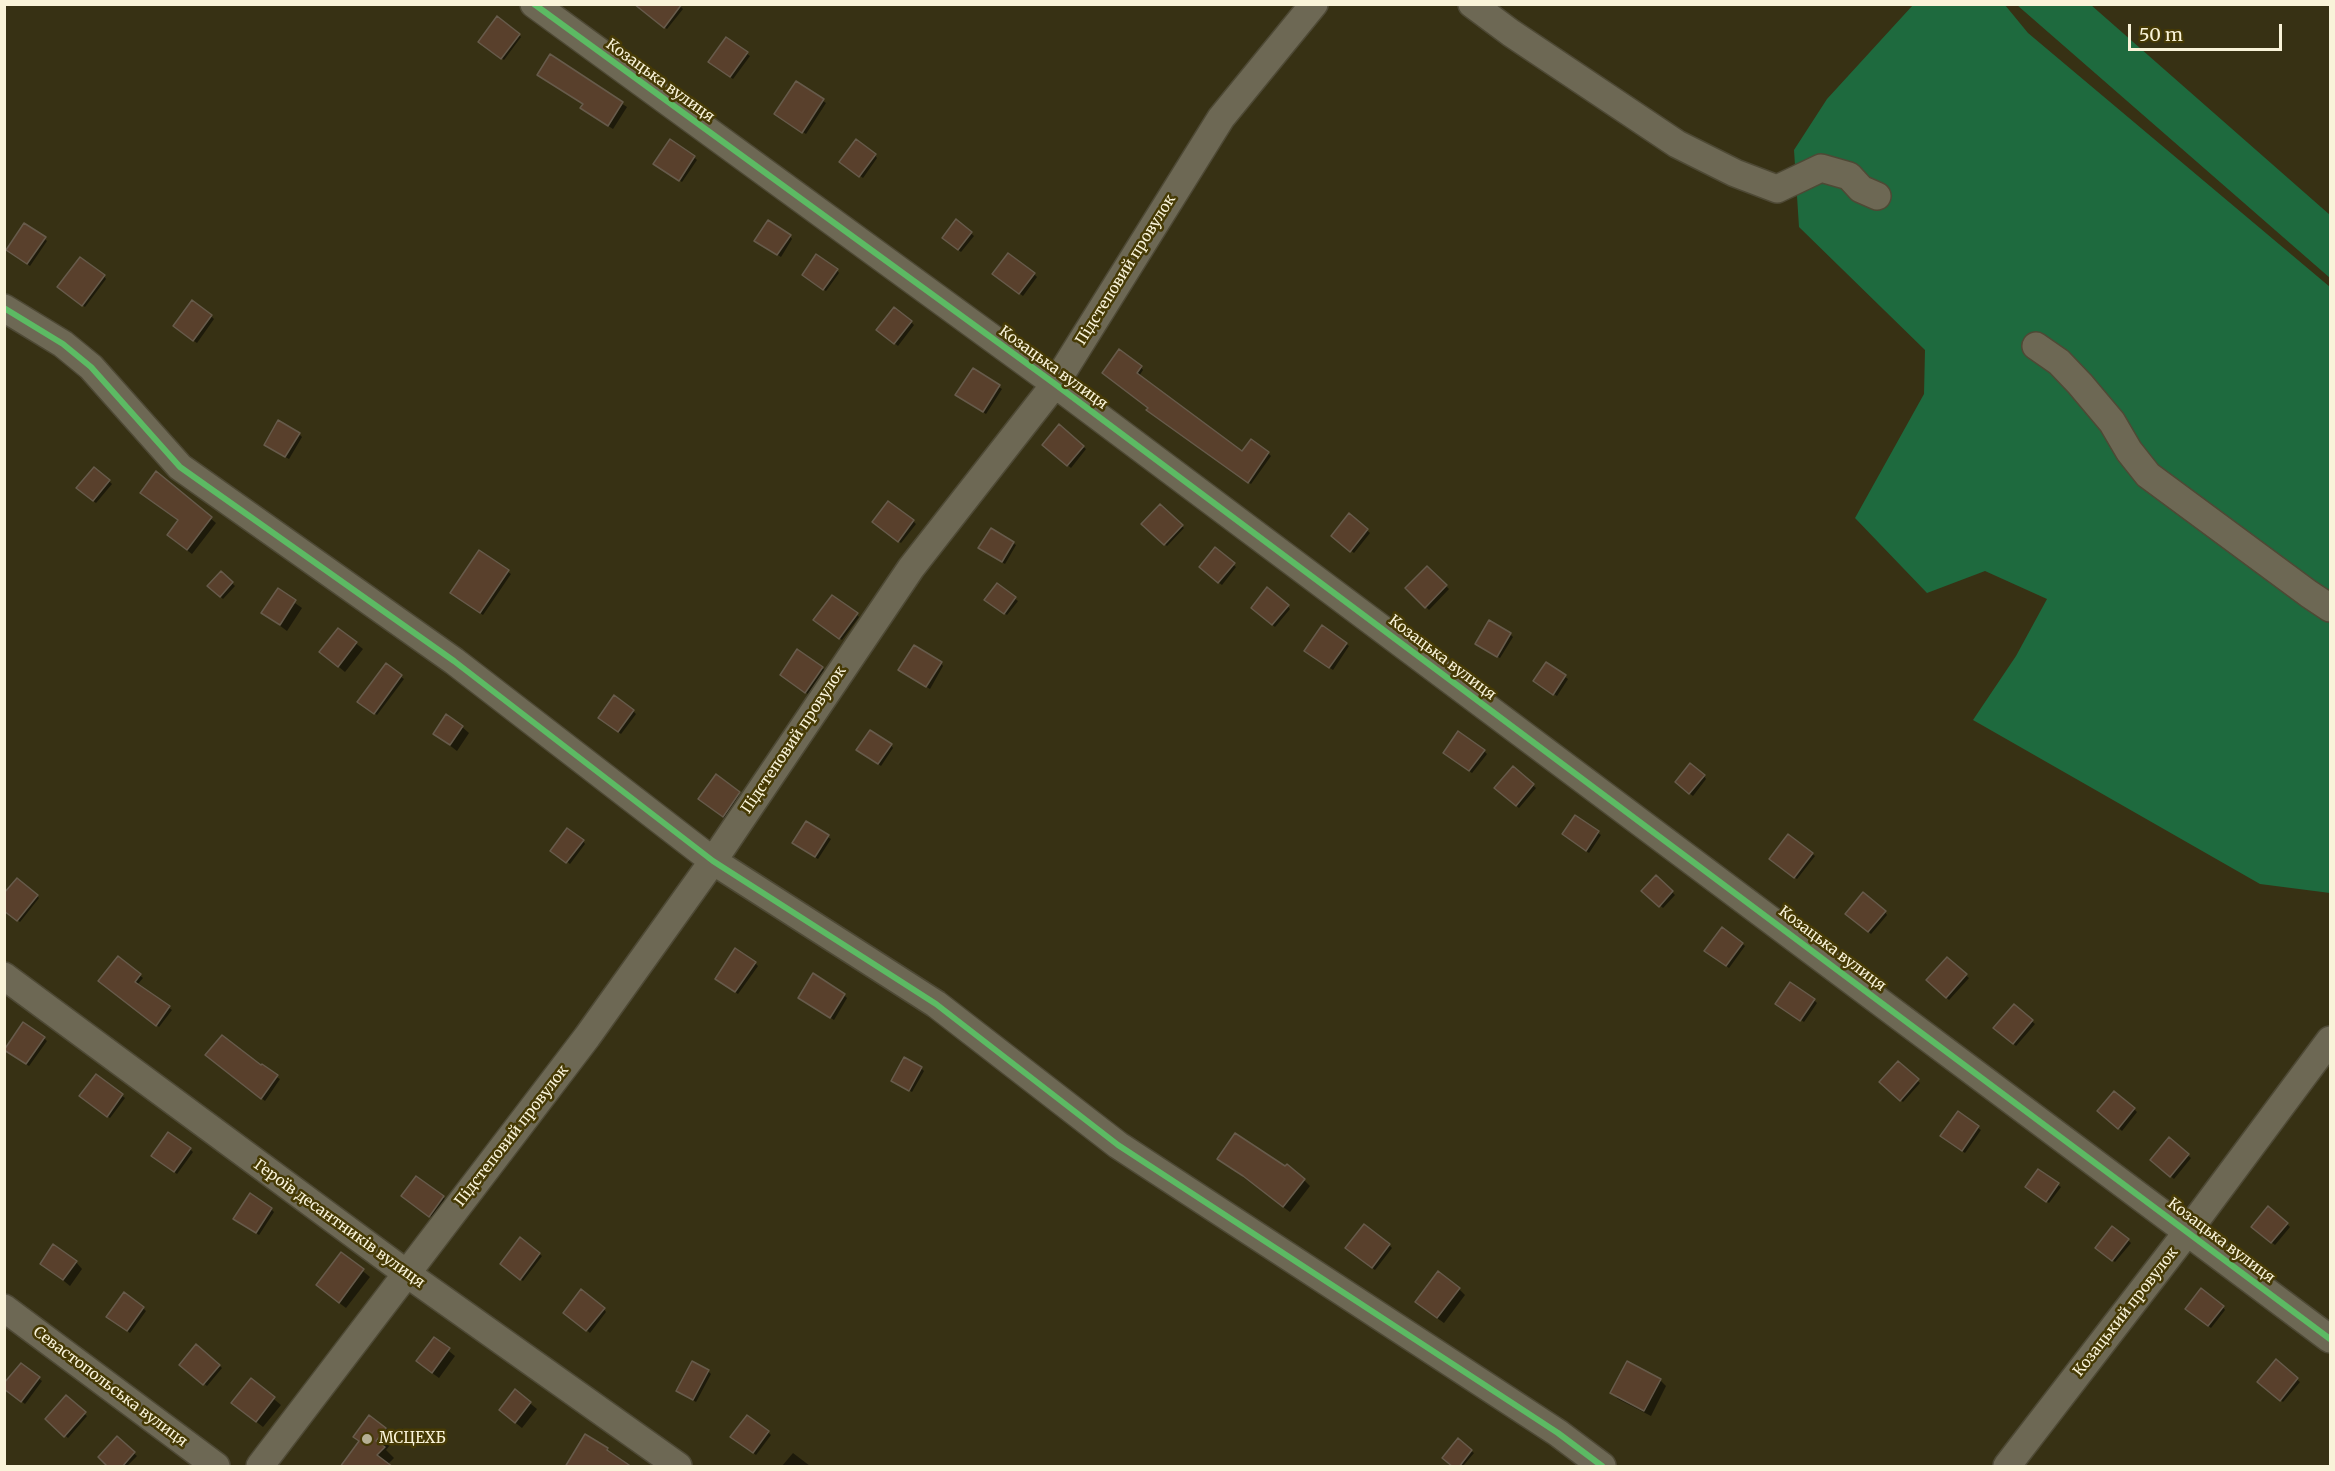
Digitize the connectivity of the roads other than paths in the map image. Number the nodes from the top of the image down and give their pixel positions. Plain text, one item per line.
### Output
1 (534, 4) edge
2 (1314, 4) edge
3 (1472, 4) edge
4 (1876, 196) dead end
5 (4, 308) edge
6 (2036, 346) dead end
7 (1055, 384) junction
8 (2331, 608) edge
9 (713, 861) junction
10 (4, 976) edge
11 (2331, 1040) edge
12 (2188, 1231) junction
13 (406, 1274) junction
14 (4, 1308) edge
15 (2331, 1339) edge
16 (216, 1467) edge
17 (260, 1467) edge
18 (678, 1467) edge
19 (1602, 1467) edge
20 (2007, 1467) edge

1 - 7 street, Козацька вулиця
2 - 7 street, Підстеповий провулок
3 - 4 street
5 - 9 street
6 - 8 street
7 - 9 street, Підстеповий провулок
7 - 12 street, Козацька вулиця
9 - 13 street, Підстеповий провулок
9 - 19 street
10 - 13 street, Героїв десантників вулиця
11 - 12 street, Козацький провулок
12 - 15 street, Козацька вулиця
12 - 20 street, Козацький провулок
13 - 17 street, Підстеповий провулок
13 - 18 street, Героїв десантників вулиця
14 - 16 street, Севастопольська вулиця

